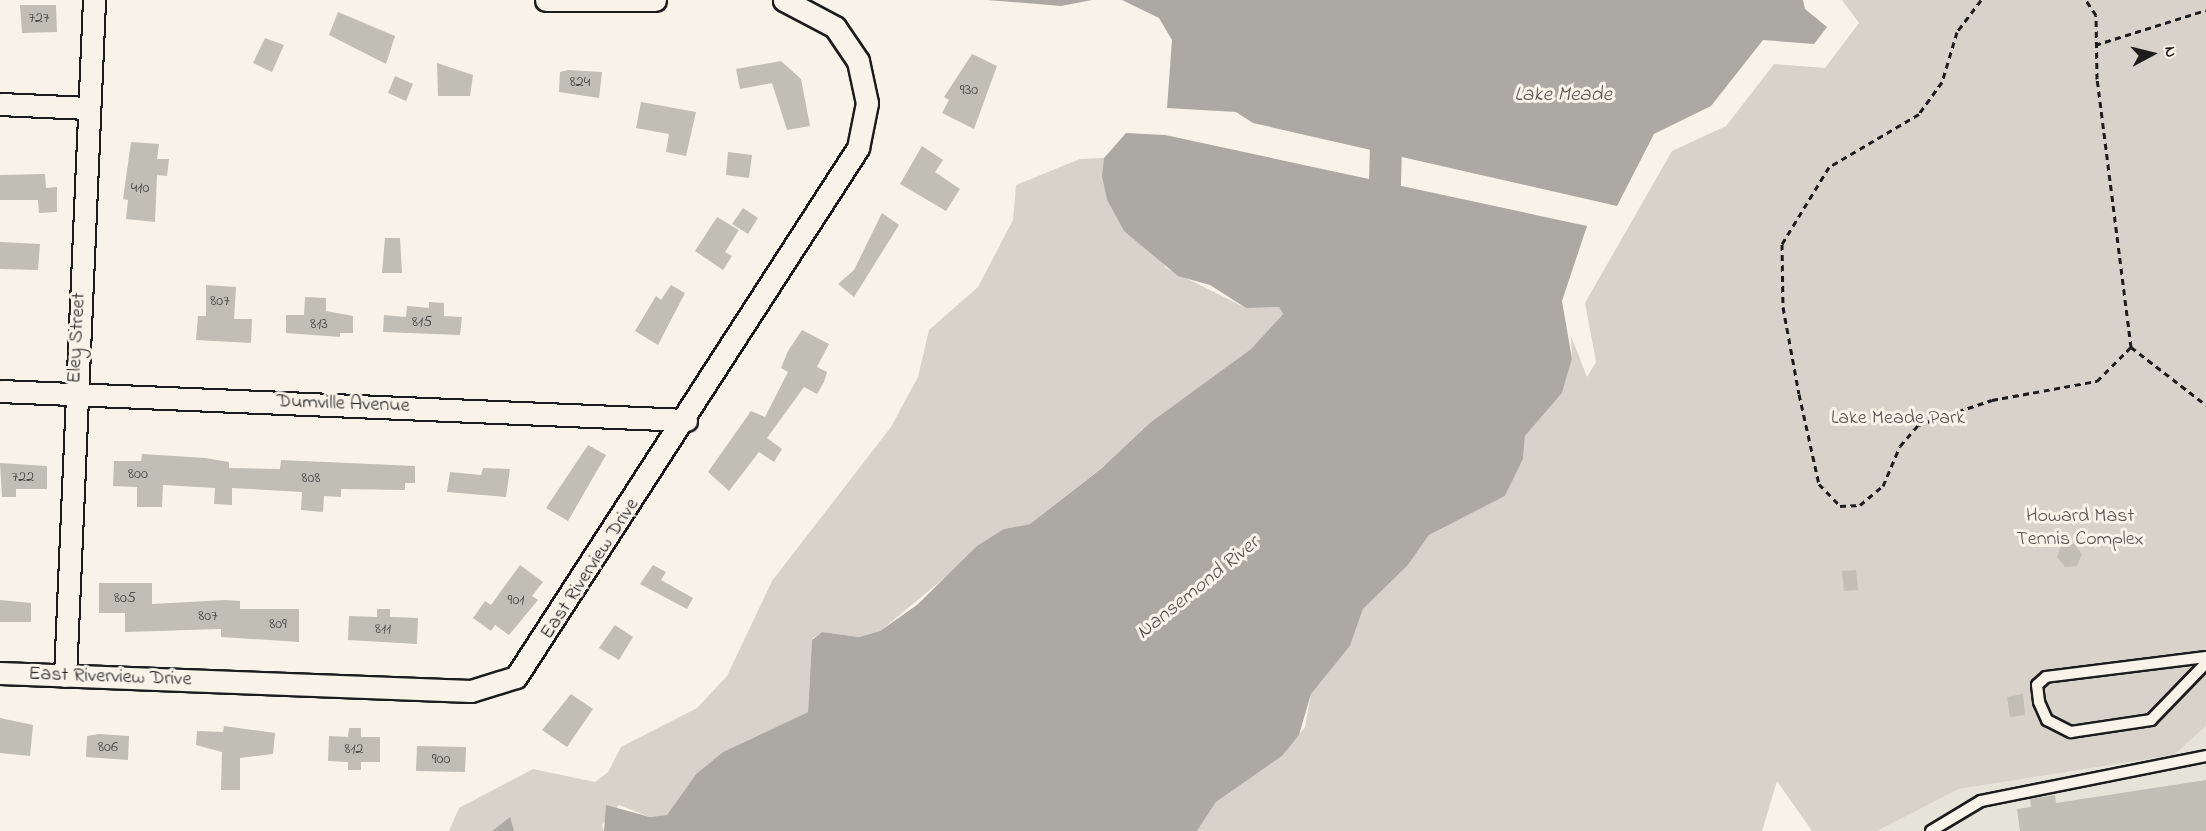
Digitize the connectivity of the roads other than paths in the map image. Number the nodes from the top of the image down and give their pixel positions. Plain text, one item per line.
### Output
1 (94, 0) edge
2 (546, 0) edge
3 (655, 0) edge
4 (784, 0) edge
5 (0, 104) edge
6 (89, 108) junction
7 (0, 391) edge
8 (74, 394) junction
9 (686, 420) junction
10 (2206, 657) edge
11 (2206, 663) edge
12 (0, 673) edge
13 (65, 676) junction
14 (2206, 756) edge
15 (1931, 831) edge

1 - 6 street, Eley Street
2 - 3 street
4 - 9 street, East Riverview Drive
5 - 6 street
6 - 8 street, Eley Street
7 - 8 street, Dumville Avenue
8 - 9 street, Dumville Avenue
8 - 13 street, Eley Street
9 - 13 street, East Riverview Drive
10 - 11 lane
12 - 13 street, East Riverview Drive
14 - 15 lane

